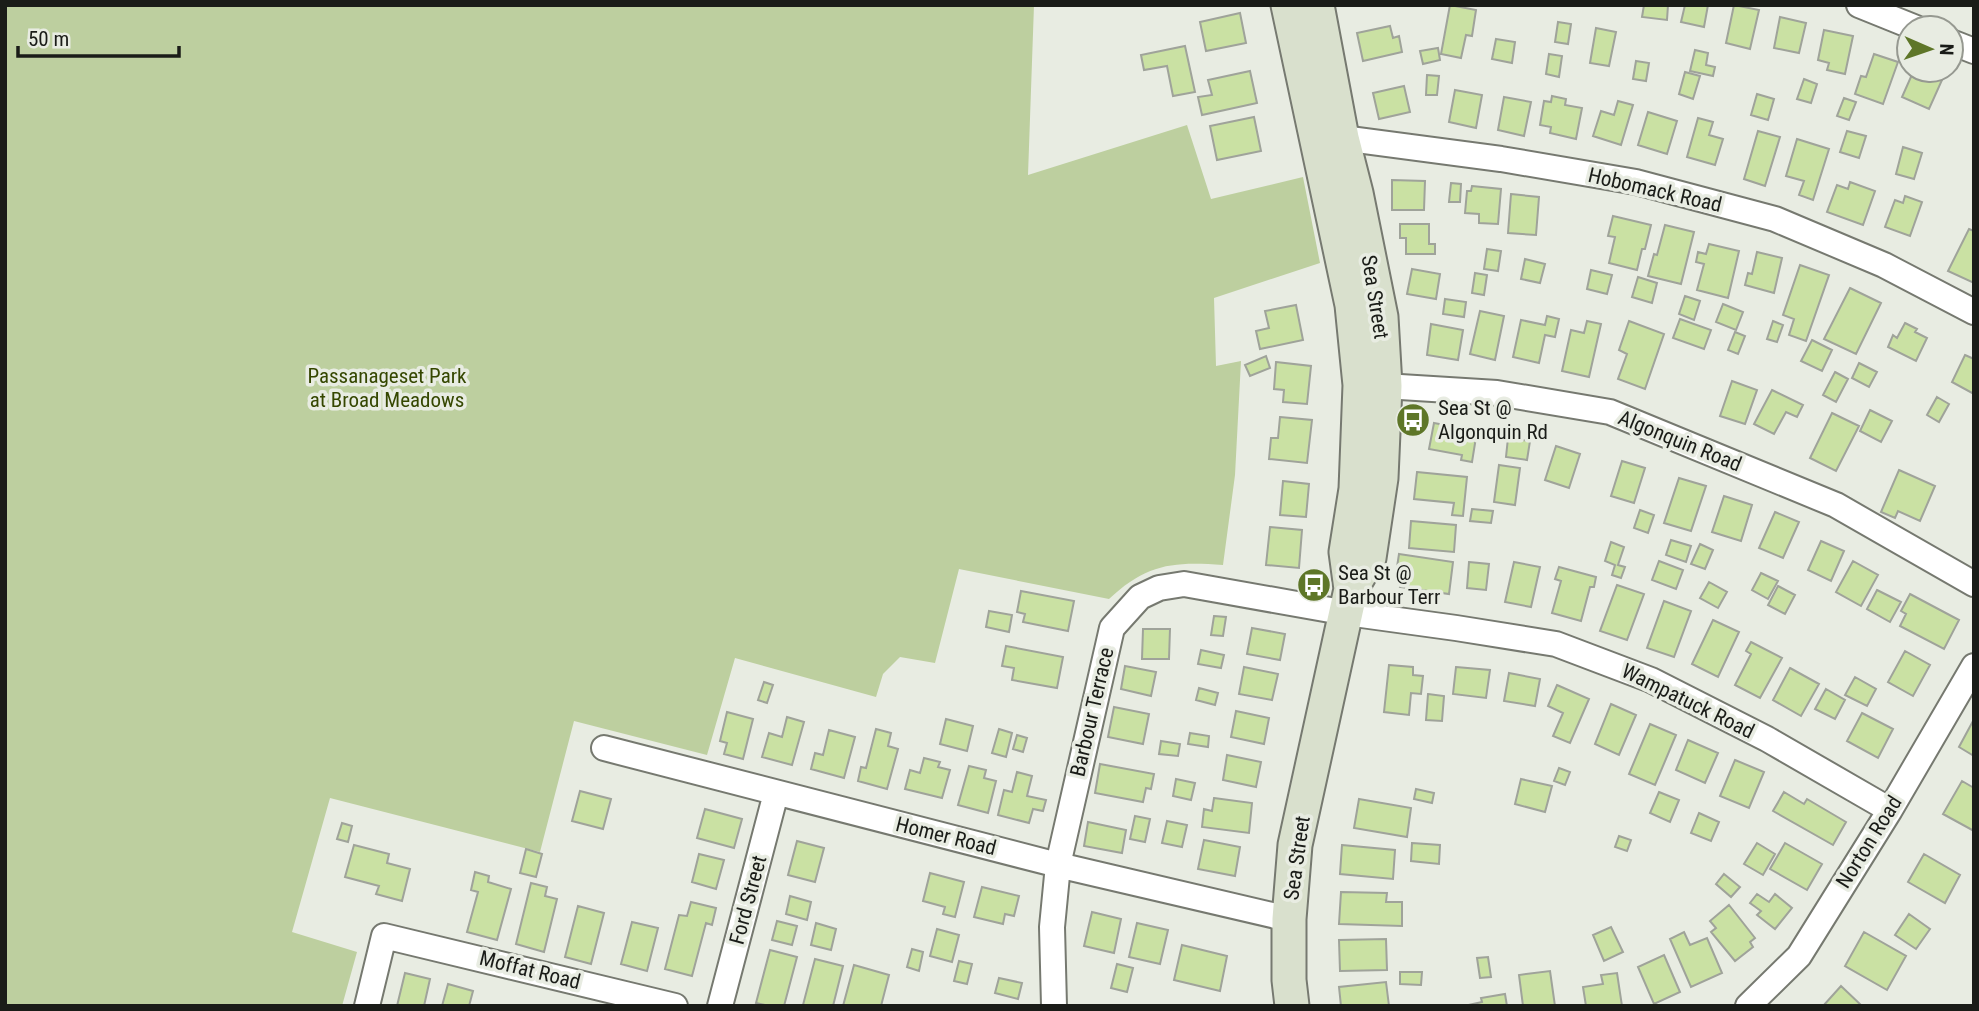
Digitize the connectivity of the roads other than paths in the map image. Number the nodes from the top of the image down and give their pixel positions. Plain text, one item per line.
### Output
1 (1288, 5) edge
2 (1317, 5) edge
3 (1859, 5) edge
4 (1895, 20) edge
5 (1329, 141) junction
6 (1974, 312) edge
7 (1373, 385) junction
8 (1974, 584) edge
9 (1350, 601) junction
10 (1974, 666) edge
11 (604, 748) dead end
12 (776, 793) junction
13 (1890, 810) junction
14 (1058, 865) junction
15 (1289, 919) junction
16 (367, 1006) edge
17 (675, 1006) edge
18 (720, 1006) edge
19 (1054, 1006) edge
20 (1292, 1006) edge
21 (1748, 1006) edge

1 - 5 main road, Sea Street
2 - 5 main road, Sea Street
3 - 4 street
5 - 6 street, Hobomack Road
5 - 7 main road, Sea Street
7 - 8 street, Algonquin Road
7 - 9 main road, Sea Street
9 - 13 street, Wampatuck Road
9 - 14 street, Barbour Terrace
9 - 15 main road, Sea Street
10 - 13 street, Norton Road
11 - 12 street, Homer Road
12 - 14 street, Homer Road
12 - 18 street, Ford Street
13 - 21 street, Norton Road
14 - 15 street, Homer Road
14 - 19 street, Barbour Terrace
15 - 20 main road, Sea Street
16 - 17 street, Moffat Road

